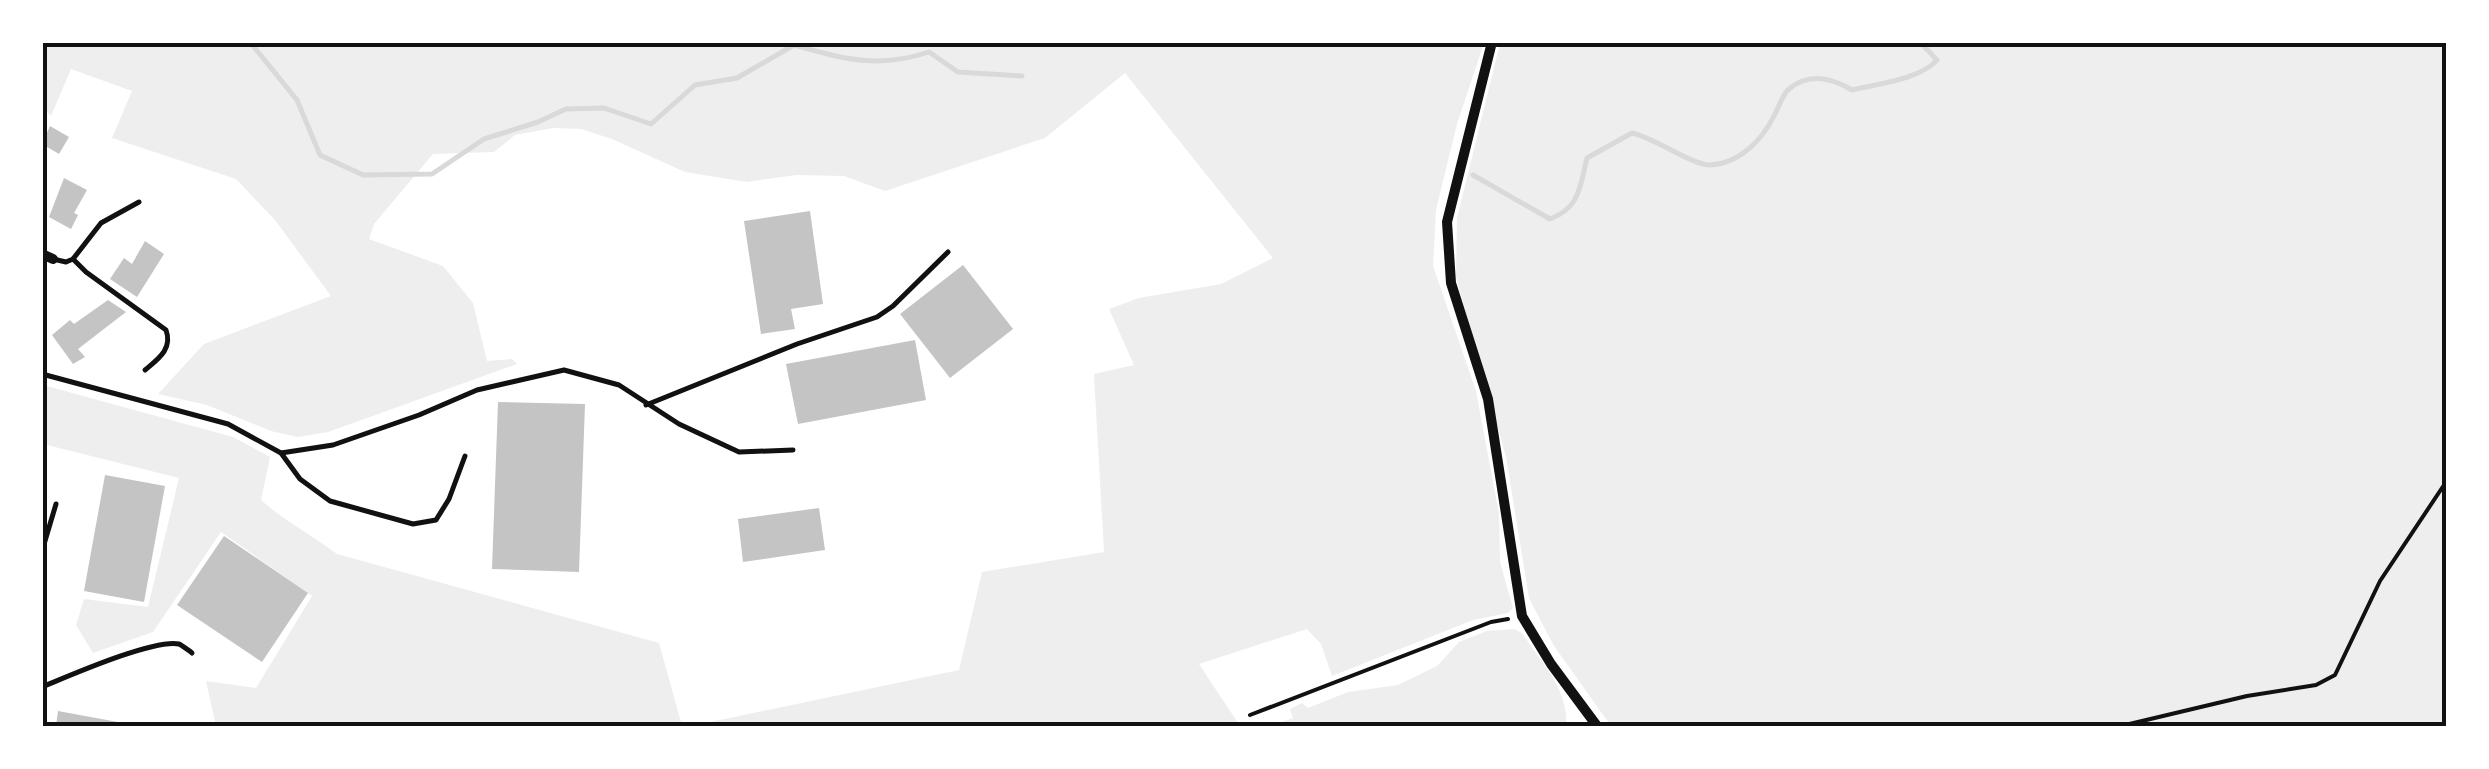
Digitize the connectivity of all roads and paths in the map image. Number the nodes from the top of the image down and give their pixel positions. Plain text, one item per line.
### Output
1 (1492, 42) edge
2 (139, 202) dead end
3 (948, 252) dead end
4 (48, 256) edge
5 (73, 259) junction
6 (145, 370) dead end
7 (42, 374) edge
8 (646, 405) junction
9 (793, 450) dead end
10 (281, 454) junction
11 (465, 456) dead end
12 (2446, 482) edge
13 (56, 504) dead end
14 (42, 551) edge
15 (1522, 616) junction
16 (192, 653) dead end
17 (42, 687) edge
18 (1250, 716) dead end
19 (1597, 726) edge
20 (2121, 726) edge

1 - 15 street
2 - 5 lane
3 - 8 lane
4 - 5 lane
5 - 6 lane
7 - 10 lane
8 - 9 lane
8 - 10 lane
10 - 11 lane
12 - 20 path
13 - 14 lane
15 - 18 path
15 - 19 street
16 - 17 lane

